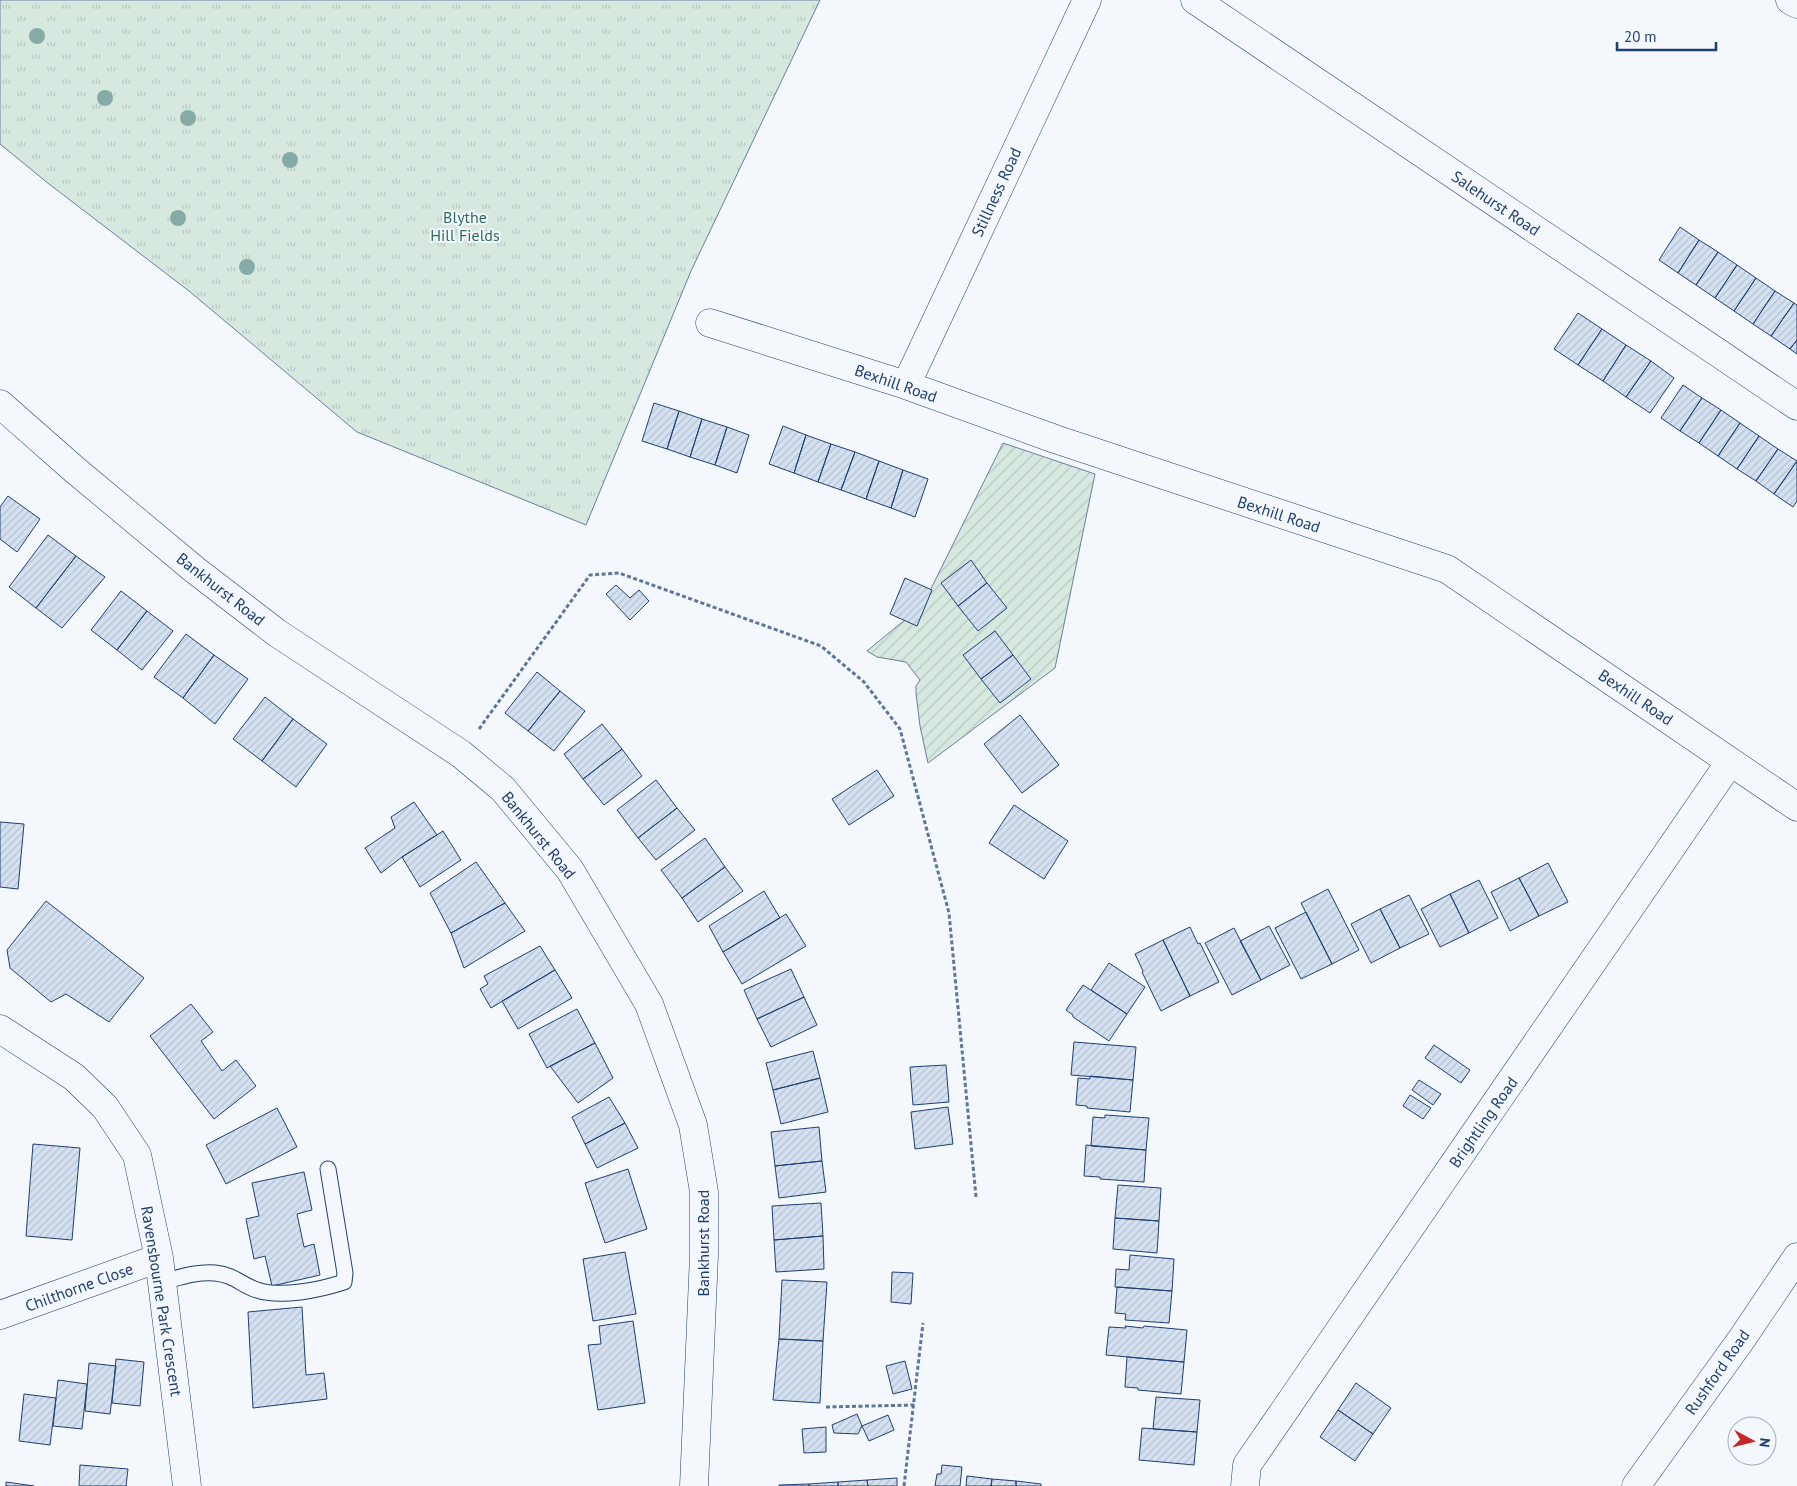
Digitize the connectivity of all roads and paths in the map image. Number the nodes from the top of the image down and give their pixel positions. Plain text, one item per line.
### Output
1 (1087, 0) edge
2 (1195, 0) edge
3 (1790, 0) edge
4 (1797, 4) edge
5 (710, 323) dead end
6 (906, 385) junction
7 (0, 404) edge
8 (1797, 406) edge
9 (461, 754) junction
10 (1730, 762) junction
11 (1797, 807) edge
12 (0, 1029) edge
13 (328, 1169) dead end
14 (976, 1197) dead end
15 (1797, 1257) edge
16 (160, 1270) junction
17 (0, 1315) edge
18 (923, 1323) dead end
19 (914, 1405) junction
20 (826, 1407) dead end
21 (187, 1486) edge
22 (694, 1486) edge
23 (904, 1486) edge
24 (1245, 1486) edge
25 (1636, 1486) edge

1 - 6 street, Stillness Road
2 - 8 street, Salehurst Road
3 - 4 street
5 - 6 street, Bexhill Road
6 - 10 street, Bexhill Road
7 - 9 street, Bankhurst Road
9 - 14 path
9 - 22 street, Bankhurst Road
10 - 11 street, Bexhill Road
10 - 24 street, Brightling Road
12 - 16 street, Ravensbourne Park Crescent
13 - 16 lane
15 - 25 street, Rushford Road
16 - 17 street, Chilthorne Close
16 - 21 street, Ravensbourne Park Crescent
18 - 19 path
19 - 20 path
19 - 23 path

